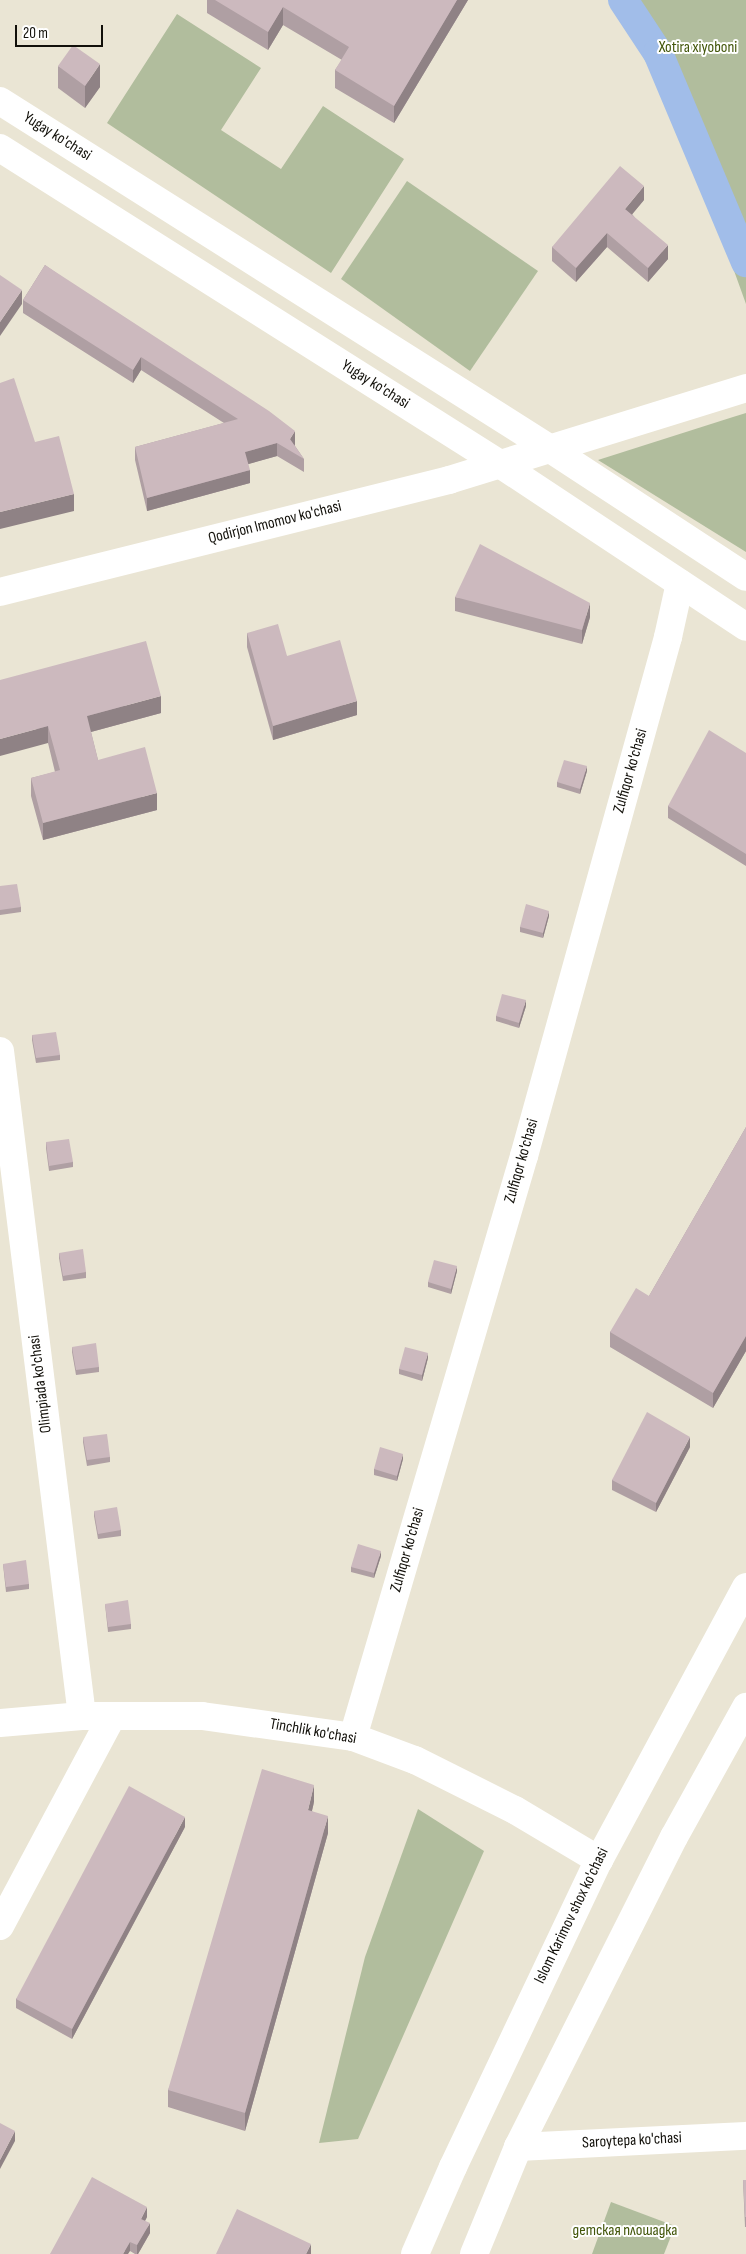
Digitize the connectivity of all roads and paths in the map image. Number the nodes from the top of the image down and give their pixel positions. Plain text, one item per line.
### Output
1 (0, 101) edge
2 (0, 148) edge
3 (746, 388) edge
4 (549, 448) junction
5 (500, 464) junction
6 (746, 577) edge
7 (680, 583) junction
8 (0, 592) edge
9 (746, 627) edge
10 (0, 1052) edge
11 (746, 1587) edge
12 (746, 1707) edge
13 (82, 1716) junction
14 (112, 1716) junction
15 (0, 1723) edge
16 (353, 1737) junction
17 (599, 1860) junction
18 (0, 1926) edge
19 (746, 2136) edge
20 (518, 2147) junction
21 (415, 2254) edge
22 (474, 2254) edge

1 - 4 street, Yugay ko'chasi
2 - 5 street, Yugay ko'chasi
3 - 4 street, Qodirjon Imomov ko'chasi
4 - 5 street, Qodirjon Imomov ko'chasi
4 - 6 street, Yugay ko'chasi
5 - 7 street, Yugay ko'chasi
5 - 8 street, Qodirjon Imomov ko'chasi
7 - 9 street, Yugay ko'chasi
7 - 16 street, Zulfiqor ko'chasi
10 - 13 street, Olimpiada ko'chasi
11 - 17 street, Islom Karimov shox ko'chasi
12 - 20 street
13 - 14 street, Tinchlik ko'chasi
13 - 15 street, Tinchlik ko'chasi
14 - 16 street, Tinchlik ko'chasi
14 - 18 street
16 - 17 street, Tinchlik ko'chasi
17 - 21 street, Islom Karimov shox ko'chasi
19 - 20 street, Saroytepa ko'chasi
20 - 22 street

